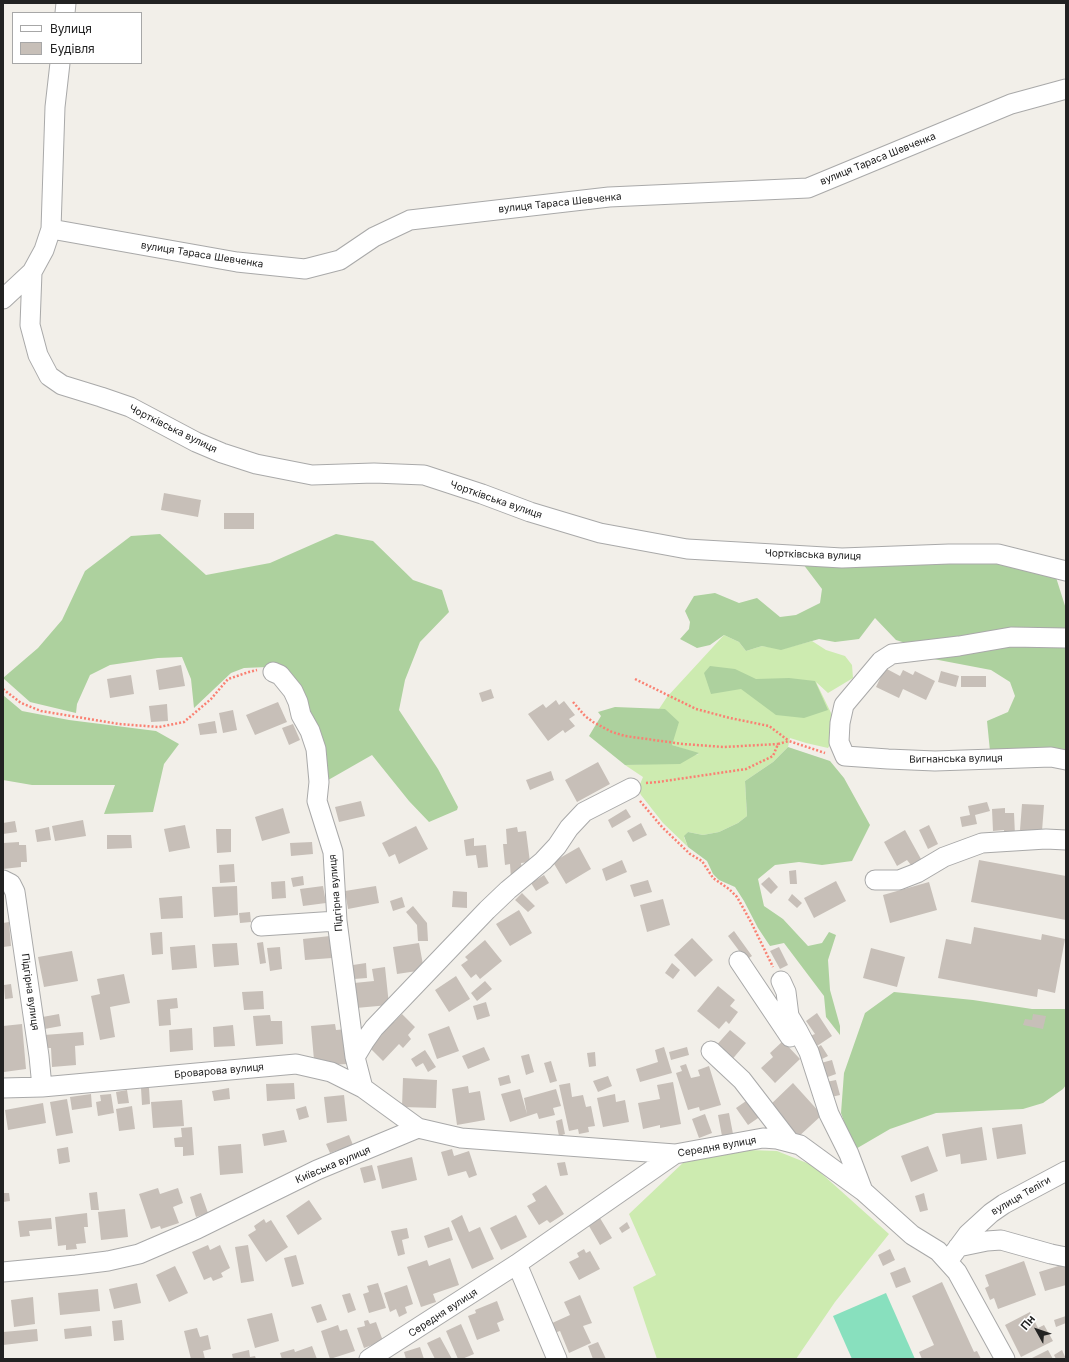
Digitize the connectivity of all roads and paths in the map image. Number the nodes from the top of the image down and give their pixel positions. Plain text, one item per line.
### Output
1 (60, 64) edge
2 (1066, 89) edge
3 (51, 228) junction
4 (32, 272) junction
5 (3, 299) edge
6 (1066, 571) edge
7 (1066, 638) edge
8 (273, 672) joint
9 (635, 679) dead end
10 (3, 689) edge
11 (573, 702) dead end
12 (789, 741) junction
13 (778, 744) junction
14 (845, 756) junction
15 (1066, 760) edge
16 (631, 788) junction
17 (1066, 840) edge
18 (3, 880) edge
19 (875, 880) dead end
20 (337, 921) junction
21 (261, 926) dead end
22 (739, 961) dead end
23 (781, 981) joint
24 (807, 1049) junction
25 (711, 1051) dead end
26 (355, 1057) junction
27 (42, 1087) junction
28 (3, 1088) edge
29 (363, 1088) junction
30 (418, 1128) junction
31 (789, 1141) junction
32 (675, 1154) junction
33 (1066, 1171) edge
34 (863, 1191) junction
35 (953, 1254) junction
36 (1066, 1257) edge
37 (518, 1264) junction
38 (3, 1272) edge
39 (392, 1353) edge
40 (369, 1359) edge
41 (557, 1359) edge
42 (1005, 1359) edge

1 - 3 street
2 - 3 street, вулиця Тараса Шевченка
3 - 4 street
4 - 5 street
4 - 6 street, Чортківська вулиця
7 - 14 street
8 - 10 path
8 - 20 street, Підгірна вулиця
9 - 12 path
11 - 13 path
12 - 13 path
12 - 14 path
13 - 16 path
14 - 15 street, Вигнанська вулиця
16 - 23 path
16 - 26 street
17 - 19 street
18 - 27 street, Підгірна вулиця
20 - 21 street
20 - 26 street, Підгірна вулиця
22 - 24 street
23 - 24 street
24 - 34 street
25 - 31 street
26 - 29 street, Підгірна вулиця
27 - 28 street, Броварова вулиця
27 - 29 street, Броварова вулиця
29 - 30 street, Броварова вулиця
30 - 32 street
30 - 38 street, Київська вулиця
31 - 32 street, Середня вулиця
31 - 34 street, Середня вулиця
32 - 37 street, Середня вулиця
33 - 35 street, вулиця Теліги
34 - 35 street, Середня вулиця
35 - 36 street
35 - 42 street, Середня вулиця
37 - 39 street, Середня вулиця
37 - 41 street
39 - 40 street, Середня вулиця

